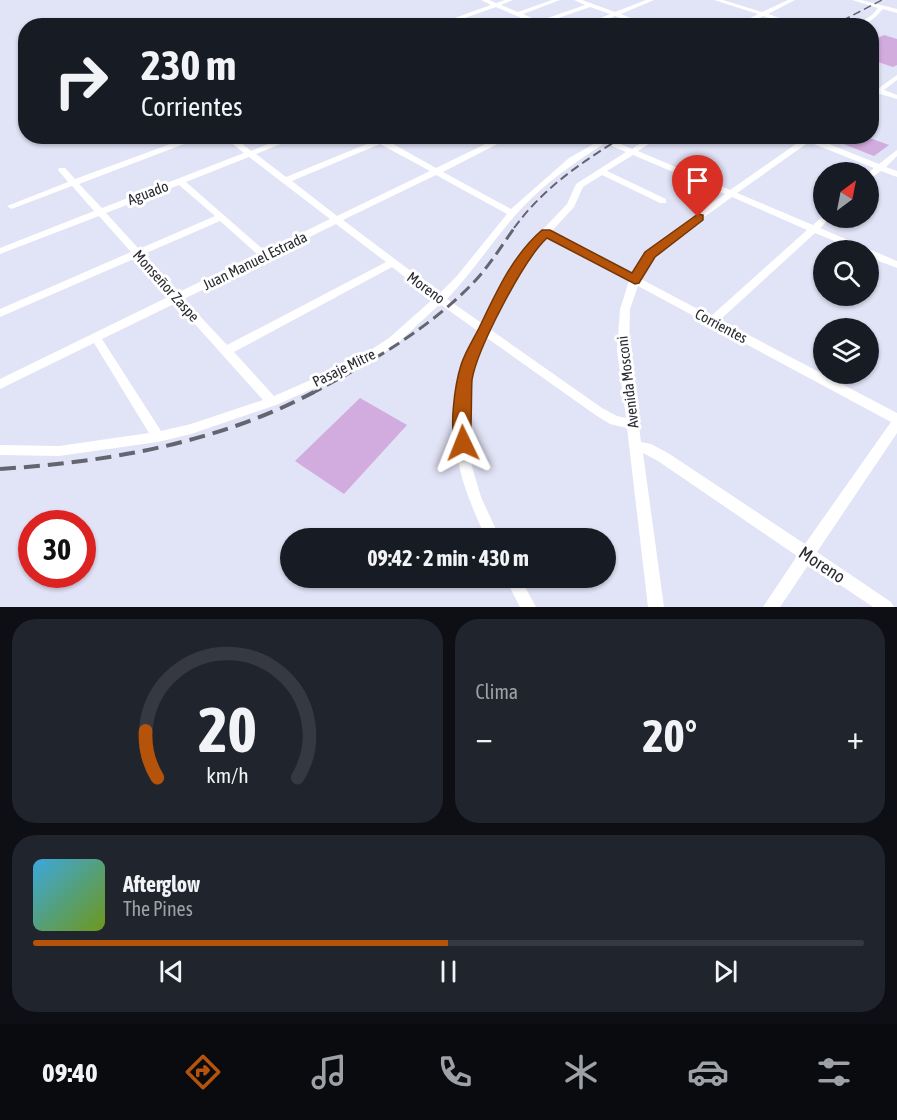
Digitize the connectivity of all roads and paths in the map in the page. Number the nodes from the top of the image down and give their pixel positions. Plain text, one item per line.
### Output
1 (484, 0) edge
2 (510, 0) edge
3 (556, 0) edge
4 (577, 0) edge
5 (647, 0) edge
6 (717, 0) edge
7 (792, 0) edge
8 (855, 0) edge
9 (496, 5) junction
10 (590, 5) junction
11 (882, 7) junction
12 (897, 11) edge
13 (518, 14) junction
14 (615, 14) junction
15 (762, 14) junction
16 (458, 18) edge
17 (528, 18) edge
18 (558, 18) edge
19 (605, 18) edge
20 (626, 18) edge
21 (754, 18) edge
22 (775, 18) edge
23 (871, 18) edge
24 (897, 77) edge
25 (879, 90) edge
26 (879, 94) edge
27 (897, 97) edge
28 (179, 144) edge
29 (238, 144) edge
30 (276, 144) edge
31 (365, 144) edge
32 (385, 144) edge
33 (493, 144) edge
34 (596, 144) edge
35 (615, 144) edge
36 (644, 144) edge
37 (799, 144) edge
38 (826, 144) edge
39 (630, 152) junction
40 (897, 152) edge
41 (251, 154) junction
42 (880, 167) junction
43 (62, 170) dead end
44 (600, 171) junction
45 (437, 172) junction
46 (897, 174) edge
47 (180, 181) junction
48 (285, 181) junction
49 (74, 183) junction
50 (730, 194) junction
51 (663, 201) dead end
52 (11, 206) dead end
53 (99, 212) junction
54 (513, 214) junction
55 (221, 217) junction
56 (336, 220) junction
57 (813, 229) junction
58 (546, 233) junction
59 (839, 240) edge
60 (0, 251) edge
61 (137, 254) junction
62 (266, 256) junction
63 (879, 258) edge
64 (392, 263) junction
65 (897, 265) edge
66 (635, 280) junction
67 (178, 298) junction
68 (440, 299) junction
69 (0, 313) edge
70 (712, 321) junction
71 (485, 332) junction
72 (96, 338) junction
73 (226, 351) junction
74 (0, 384) edge
75 (272, 402) junction
76 (897, 421) edge
77 (633, 425) junction
78 (158, 437) junction
79 (636, 447) junction
80 (0, 450) edge
81 (488, 528) edge
82 (807, 555) junction
83 (518, 588) edge
84 (528, 607) edge
85 (656, 607) edge
86 (771, 607) edge
87 (886, 607) edge

1 - 9 street
2 - 9 street
3 - 13 street
4 - 10 street
5 - 14 street
6 - 15 street
7 - 15 street
8 - 11 street
9 - 13 street
9 - 16 street
10 - 14 street
10 - 18 street
11 - 12 street
11 - 23 street
13 - 17 street
14 - 19 street
14 - 20 street
15 - 21 street
15 - 22 street
24 - 25 street
26 - 27 street
28 - 49 street
29 - 41 street, Moreno
30 - 41 street, Aguado
31 - 48 street
32 - 45 street
33 - 45 street, Juan Manuel Estrada
34 - 54 street, Pasaje Mitre
35 - 39 street
36 - 39 street
37 - 50 street, Avenida Mosconi
38 - 42 street
39 - 44 street
39 - 50 street
40 - 42 street
41 - 47 street, Aguado
41 - 48 street, Moreno
42 - 46 street
43 - 49 street, Monseñor Zaspe
44 - 51 street
44 - 58 street
45 - 54 street
45 - 56 street, Juan Manuel Estrada
47 - 53 street, Aguado
47 - 55 street
48 - 56 street, Moreno
49 - 52 street
49 - 53 street, Monseñor Zaspe
50 - 57 street
50 - 66 street, Avenida Mosconi
53 - 60 street, Aguado
53 - 61 street, Monseñor Zaspe
54 - 68 street, Pasaje Mitre
55 - 61 street
55 - 62 street
56 - 62 street, Juan Manuel Estrada
56 - 64 street, Moreno
57 - 59 street
57 - 70 street
58 - 66 street, Corrientes
58 - 71 street
61 - 67 street, Monseñor Zaspe
61 - 69 street
62 - 67 street, Juan Manuel Estrada
63 - 65 street
64 - 68 street, Moreno
64 - 73 street
66 - 70 street, Corrientes
66 - 77 street, Avenida Mosconi
67 - 72 street, Juan Manuel Estrada
67 - 73 street, Monseñor Zaspe
68 - 71 street, Moreno
68 - 75 street, Pasaje Mitre
70 - 76 street, Corrientes
71 - 77 street, Moreno
71 - 81 street
72 - 74 street, Juan Manuel Estrada
72 - 78 street
73 - 75 street, Monseñor Zaspe
75 - 78 street, Pasaje Mitre
76 - 82 street
77 - 79 street, Avenida Mosconi
78 - 80 street, Pasaje Mitre
79 - 82 street, Moreno
79 - 85 street, Avenida Mosconi
82 - 86 street
82 - 87 street, Moreno
83 - 84 street

